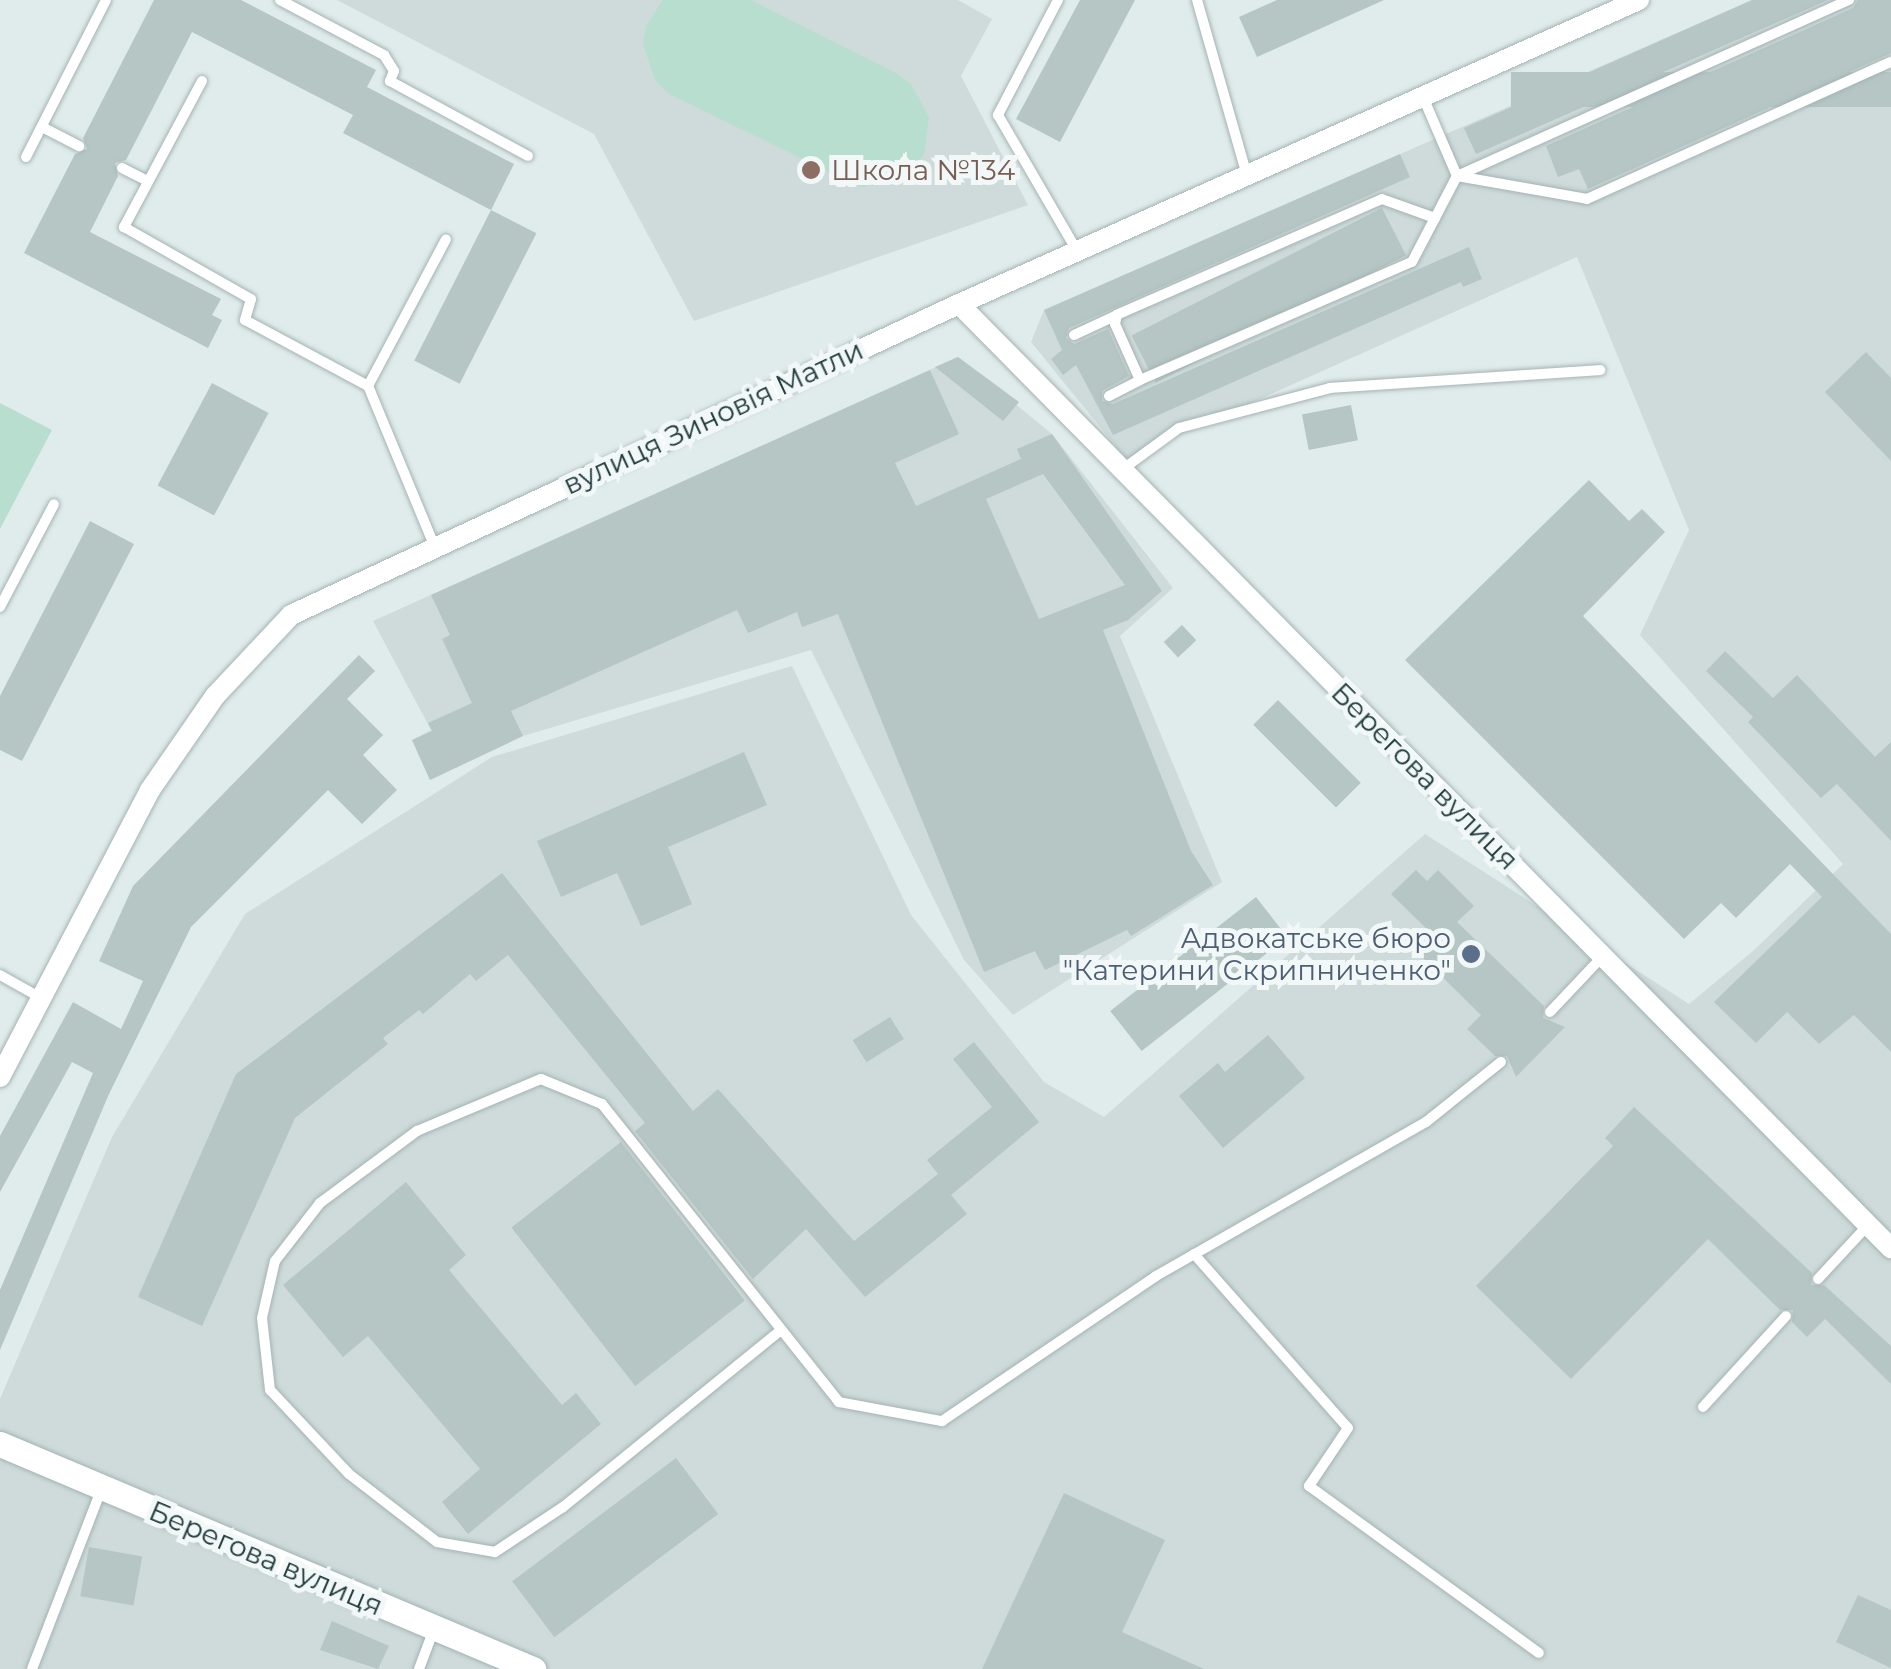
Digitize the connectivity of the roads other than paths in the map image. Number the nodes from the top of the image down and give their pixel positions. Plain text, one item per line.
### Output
1 (106, 0) edge
2 (280, 0) edge
3 (1058, 0) edge
4 (1197, 0) edge
5 (1639, 0) edge
6 (1849, 0) edge
7 (1891, 62) edge
8 (202, 81) dead end
9 (1423, 96) junction
10 (42, 126) junction
11 (79, 146) dead end
12 (26, 156) dead end
13 (528, 156) dead end
14 (122, 168) dead end
15 (1247, 175) junction
16 (1457, 176) junction
17 (148, 182) junction
18 (1435, 218) junction
19 (446, 238) dead end
20 (1076, 251) junction
21 (959, 304) junction
22 (1116, 316) junction
23 (1074, 335) dead end
24 (1600, 370) dead end
25 (1140, 380) junction
26 (368, 386) junction
27 (1109, 396) dead end
28 (1122, 469) junction
29 (54, 504) dead end
30 (434, 545) junction
31 (0, 607) edge
32 (1602, 956) junction
33 (0, 975) edge
34 (41, 998) junction
35 (1550, 1012) dead end
36 (1501, 1062) dead end
37 (0, 1077) edge
38 (1882, 1232) edge
39 (1194, 1254) junction
40 (1818, 1279) dead end
41 (1786, 1316) dead end
42 (782, 1330) junction
43 (1703, 1407) dead end
44 (0, 1444) edge
45 (101, 1489) junction
46 (435, 1628) junction
47 (1539, 1653) dead end
48 (32, 1669) edge
49 (419, 1669) edge
50 (532, 1669) edge

1 - 10 lane
2 - 13 lane
3 - 20 lane
4 - 15 lane
5 - 9 street, вулиця Зиновія Матли
6 - 16 lane
7 - 16 lane
8 - 17 lane
9 - 15 street, вулиця Зиновія Матли
9 - 16 lane
10 - 11 lane
10 - 12 lane
14 - 17 lane
15 - 20 street, вулиця Зиновія Матли
16 - 18 lane
17 - 26 lane
18 - 22 lane
18 - 25 lane
19 - 26 lane
20 - 21 street, вулиця Зиновія Матли
21 - 28 street, Берегова вулиця
21 - 30 street, вулиця Зиновія Матли
22 - 23 lane
22 - 25 lane
24 - 28 lane
25 - 27 lane
26 - 30 lane
28 - 32 street, Берегова вулиця
29 - 31 lane
30 - 34 street, вулиця Зиновія Матли
32 - 35 lane
32 - 38 street, Берегова вулиця
33 - 34 lane
34 - 37 street, вулиця Зиновія Матли
36 - 39 lane
38 - 40 lane
39 - 42 lane
39 - 47 lane
41 - 43 lane
42 - 42 lane
44 - 45 street, Берегова вулиця
45 - 46 street, Берегова вулиця
45 - 48 lane
46 - 49 lane
46 - 50 street, Берегова вулиця

